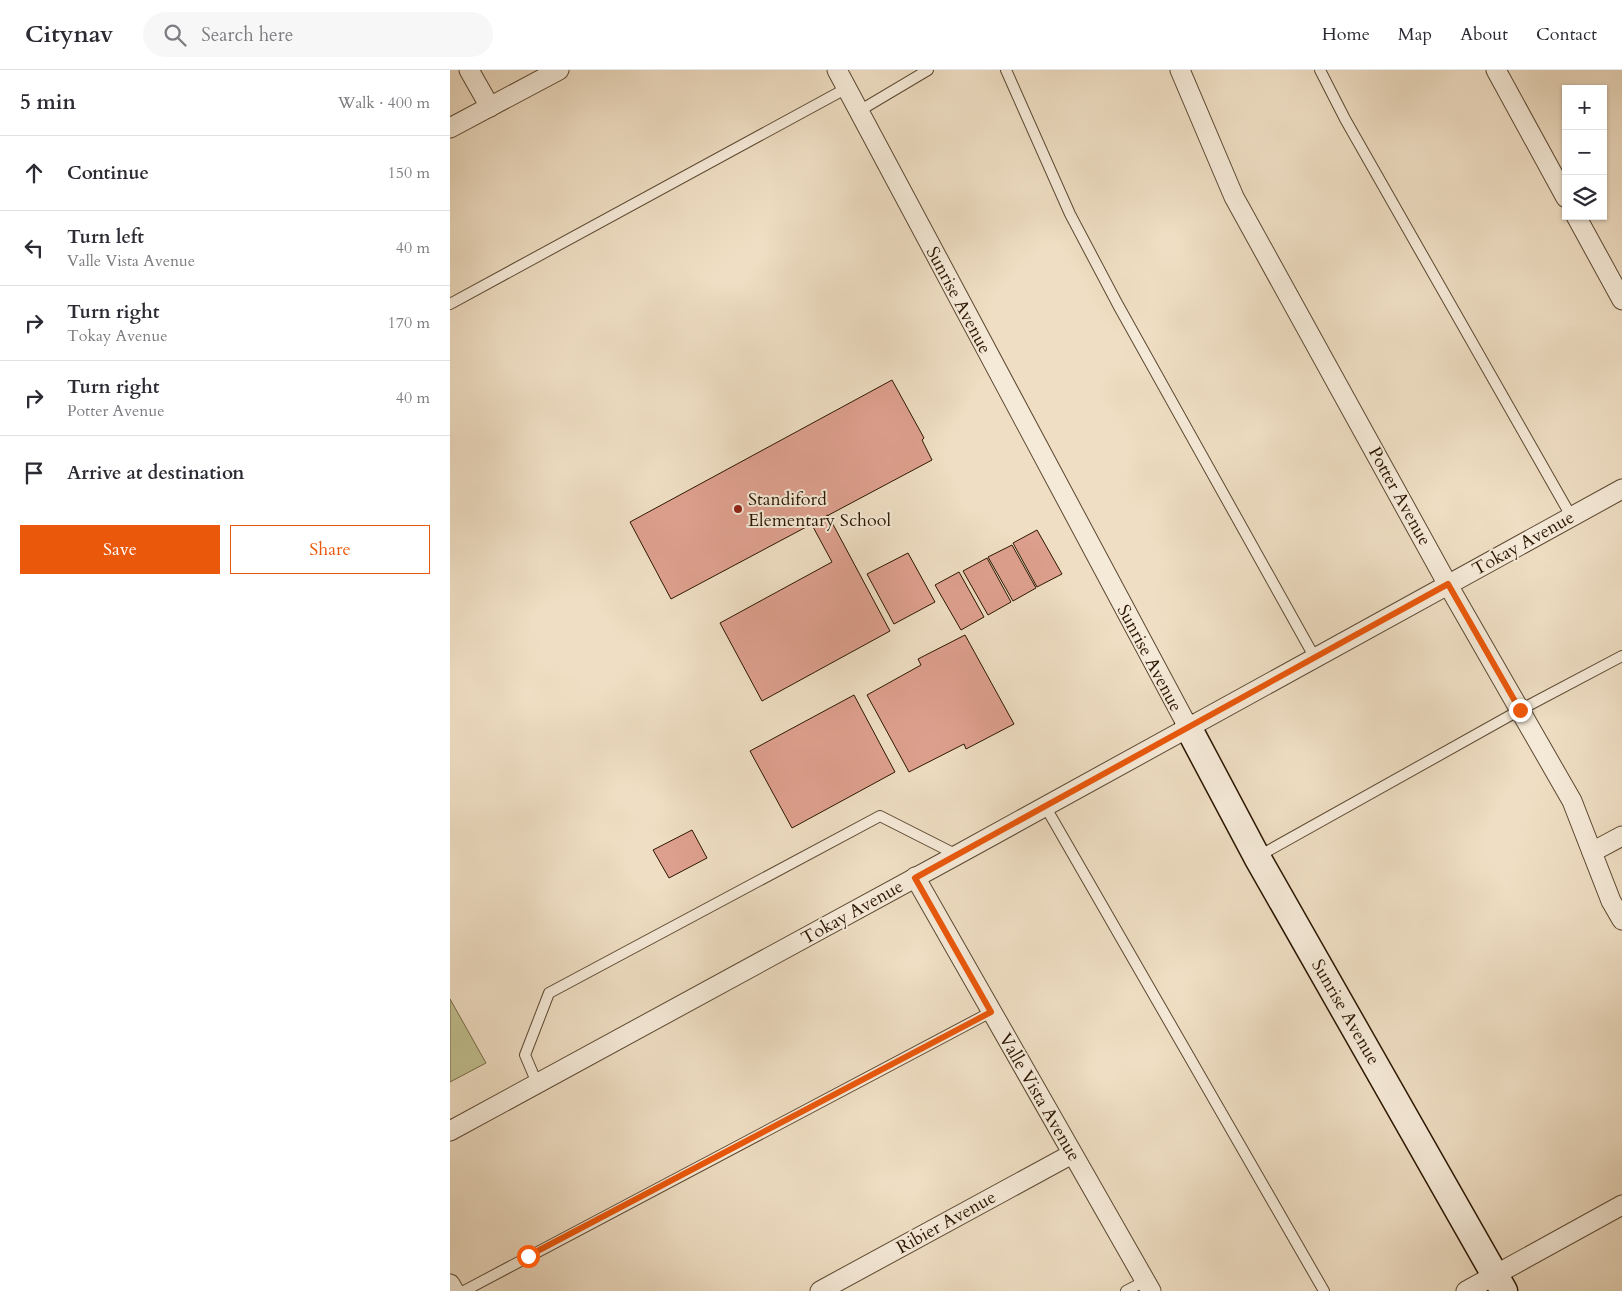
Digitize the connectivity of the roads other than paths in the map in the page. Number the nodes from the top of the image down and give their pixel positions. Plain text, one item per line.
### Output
1 (469, 70) edge
2 (559, 70) edge
3 (837, 70) edge
4 (928, 70) edge
5 (1006, 70) edge
6 (1180, 70) edge
7 (1320, 70) edge
8 (1496, 70) edge
9 (847, 88) junction
10 (490, 106) junction
11 (859, 112) junction
12 (450, 128) edge
13 (1562, 191) edge
14 (1578, 220) edge
15 (1622, 300) edge
16 (450, 304) edge
17 (1622, 488) edge
18 (1571, 516) junction
19 (1448, 584) junction
20 (1622, 656) edge
21 (1315, 658) junction
22 (1520, 710) junction
23 (1188, 727) junction
24 (1045, 806) junction
25 (1622, 836) edge
26 (1592, 852) junction
27 (957, 855) junction
28 (1257, 857) junction
29 (915, 878) junction
30 (1622, 920) edge
31 (991, 1012) junction
32 (537, 1083) junction
33 (450, 1131) edge
34 (1072, 1154) junction
35 (1622, 1205) edge
36 (1500, 1283) edge
37 (450, 1284) edge
38 (1148, 1286) edge
39 (454, 1291) edge
40 (464, 1291) edge
41 (820, 1291) edge
42 (1126, 1291) edge
43 (1324, 1291) edge
44 (1466, 1291) edge

1 - 10 street
2 - 10 street
3 - 9 street, Sunrise Avenue
4 - 11 lane
5 - 21 lane
6 - 19 street, Potter Avenue
7 - 18 lane
8 - 13 street
9 - 11 street, Sunrise Avenue
9 - 16 lane
10 - 12 street
11 - 23 street, Sunrise Avenue
14 - 15 street
17 - 18 street, Tokay Avenue
18 - 19 street, Tokay Avenue
19 - 21 street, Tokay Avenue
19 - 22 street, Potter Avenue
20 - 22 lane
21 - 23 street, Tokay Avenue
22 - 26 street, Potter Avenue
22 - 28 lane
23 - 24 street, Tokay Avenue
23 - 28 street, Sunrise Avenue
24 - 27 street, Tokay Avenue
24 - 43 lane
25 - 26 street
26 - 30 street, Potter Avenue
27 - 29 street, Tokay Avenue
27 - 32 lane
28 - 36 street, Sunrise Avenue
29 - 31 street, Valle Vista Avenue
29 - 32 street, Tokay Avenue
31 - 34 street, Valle Vista Avenue
31 - 40 lane
32 - 33 street, Tokay Avenue
34 - 38 street, Valle Vista Avenue
34 - 41 street, Ribier Avenue
35 - 36 street
36 - 44 street
37 - 39 street
38 - 42 lane

